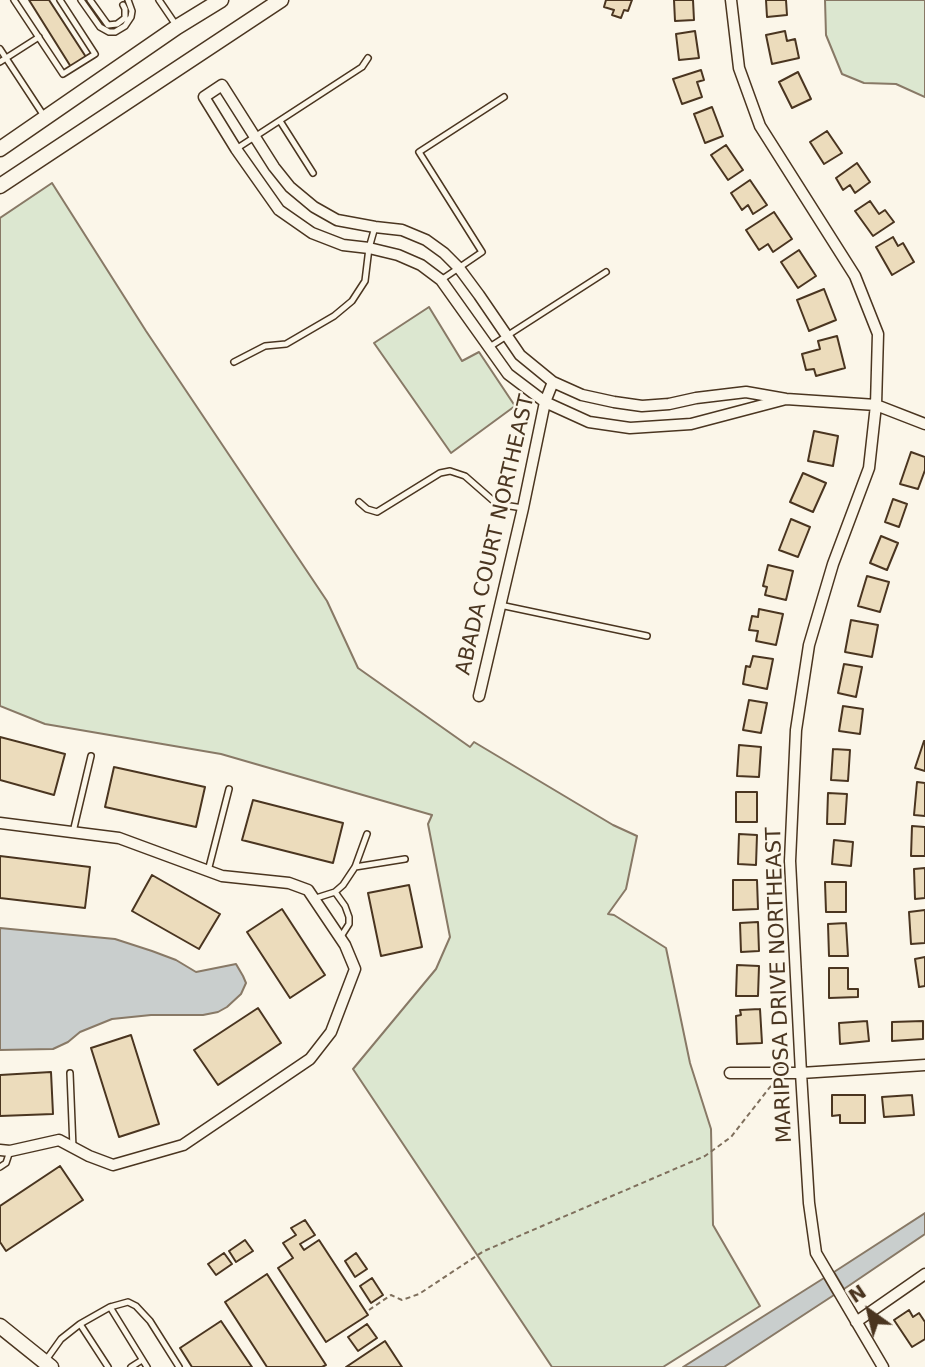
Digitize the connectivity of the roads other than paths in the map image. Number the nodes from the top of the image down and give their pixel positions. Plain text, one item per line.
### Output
1 (14, 0) edge
2 (60, 0) edge
3 (81, 0) edge
4 (90, 0) edge
5 (128, 0) edge
6 (159, 0) edge
7 (221, 0) edge
8 (281, 0) edge
9 (731, 0) edge
10 (123, 5) dead end
11 (177, 27) junction
12 (39, 37) junction
13 (0, 49) edge
14 (368, 58) dead end
15 (3, 60) edge
16 (504, 97) dead end
17 (46, 118) junction
18 (280, 121) junction
19 (255, 137) junction
20 (0, 149) edge
21 (236, 149) junction
22 (313, 173) dead end
23 (0, 186) edge
24 (375, 227) junction
25 (369, 248) junction
26 (459, 268) junction
27 (606, 272) dead end
28 (441, 280) junction
29 (507, 336) junction
30 (488, 348) junction
31 (234, 362) dead end
32 (553, 382) junction
33 (786, 399) junction
34 (545, 401) junction
35 (877, 405) junction
36 (925, 424) edge
37 (359, 502) dead end
38 (523, 508) junction
39 (500, 605) junction
40 (648, 636) dead end
41 (479, 696) dead end
42 (91, 756) dead end
43 (229, 789) dead end
44 (0, 823) edge
45 (73, 832) junction
46 (367, 834) dead end
47 (405, 859) dead end
48 (355, 867) junction
49 (208, 871) junction
50 (335, 892) junction
51 (313, 899) junction
52 (340, 938) junction
53 (925, 1065) edge
54 (70, 1073) dead end
55 (730, 1073) dead end
56 (801, 1073) junction
57 (73, 1147) junction
58 (5, 1150) edge
59 (0, 1167) edge
60 (925, 1274) edge
61 (110, 1307) junction
62 (856, 1322) junction
63 (80, 1324) junction
64 (0, 1326) edge
65 (142, 1360) junction
66 (48, 1364) edge
67 (108, 1367) edge
68 (131, 1367) edge
69 (147, 1367) edge
70 (179, 1367) edge
71 (883, 1367) edge

1 - 12 lane
2 - 12 lane
3 - 5 lane
4 - 10 lane
6 - 11 lane
7 - 11 main road
8 - 23 main road
9 - 35 street, MARIPOSA DRIVE NORTHEAST
11 - 17 main road
12 - 15 lane
13 - 15 lane
14 - 18 lane
15 - 17 lane
16 - 26 lane
17 - 20 main road
18 - 19 lane
18 - 22 lane
19 - 21 lane
19 - 21 street
19 - 24 street
21 - 25 street
24 - 25 lane
24 - 26 street
25 - 28 street
25 - 31 lane
26 - 28 lane
26 - 29 street
27 - 29 lane
28 - 30 street
29 - 30 lane
29 - 32 street
30 - 34 street
32 - 33 street
32 - 34 street, ABADA COURT NORTHEAST
33 - 34 street
33 - 35 street
34 - 38 street, ABADA COURT NORTHEAST
35 - 36 street
35 - 56 street, MARIPOSA DRIVE NORTHEAST
37 - 38 lane
38 - 39 street, ABADA COURT NORTHEAST
39 - 40 lane
39 - 41 street, ABADA COURT NORTHEAST
42 - 45 lane
43 - 49 lane
44 - 45 street
45 - 49 street
46 - 48 lane
47 - 48 lane
48 - 50 lane
49 - 51 street
50 - 51 lane
50 - 52 lane
51 - 52 street
52 - 57 street
53 - 56 street
54 - 57 lane
55 - 56 street
56 - 62 street, MARIPOSA DRIVE NORTHEAST
57 - 58 street
58 - 59 lane
60 - 62 street
61 - 63 lane
61 - 65 lane
61 - 70 lane
62 - 71 street, MARIPOSA DRIVE NORTHEAST
63 - 66 lane
63 - 67 lane
64 - 66 main road
65 - 68 lane
65 - 69 lane

